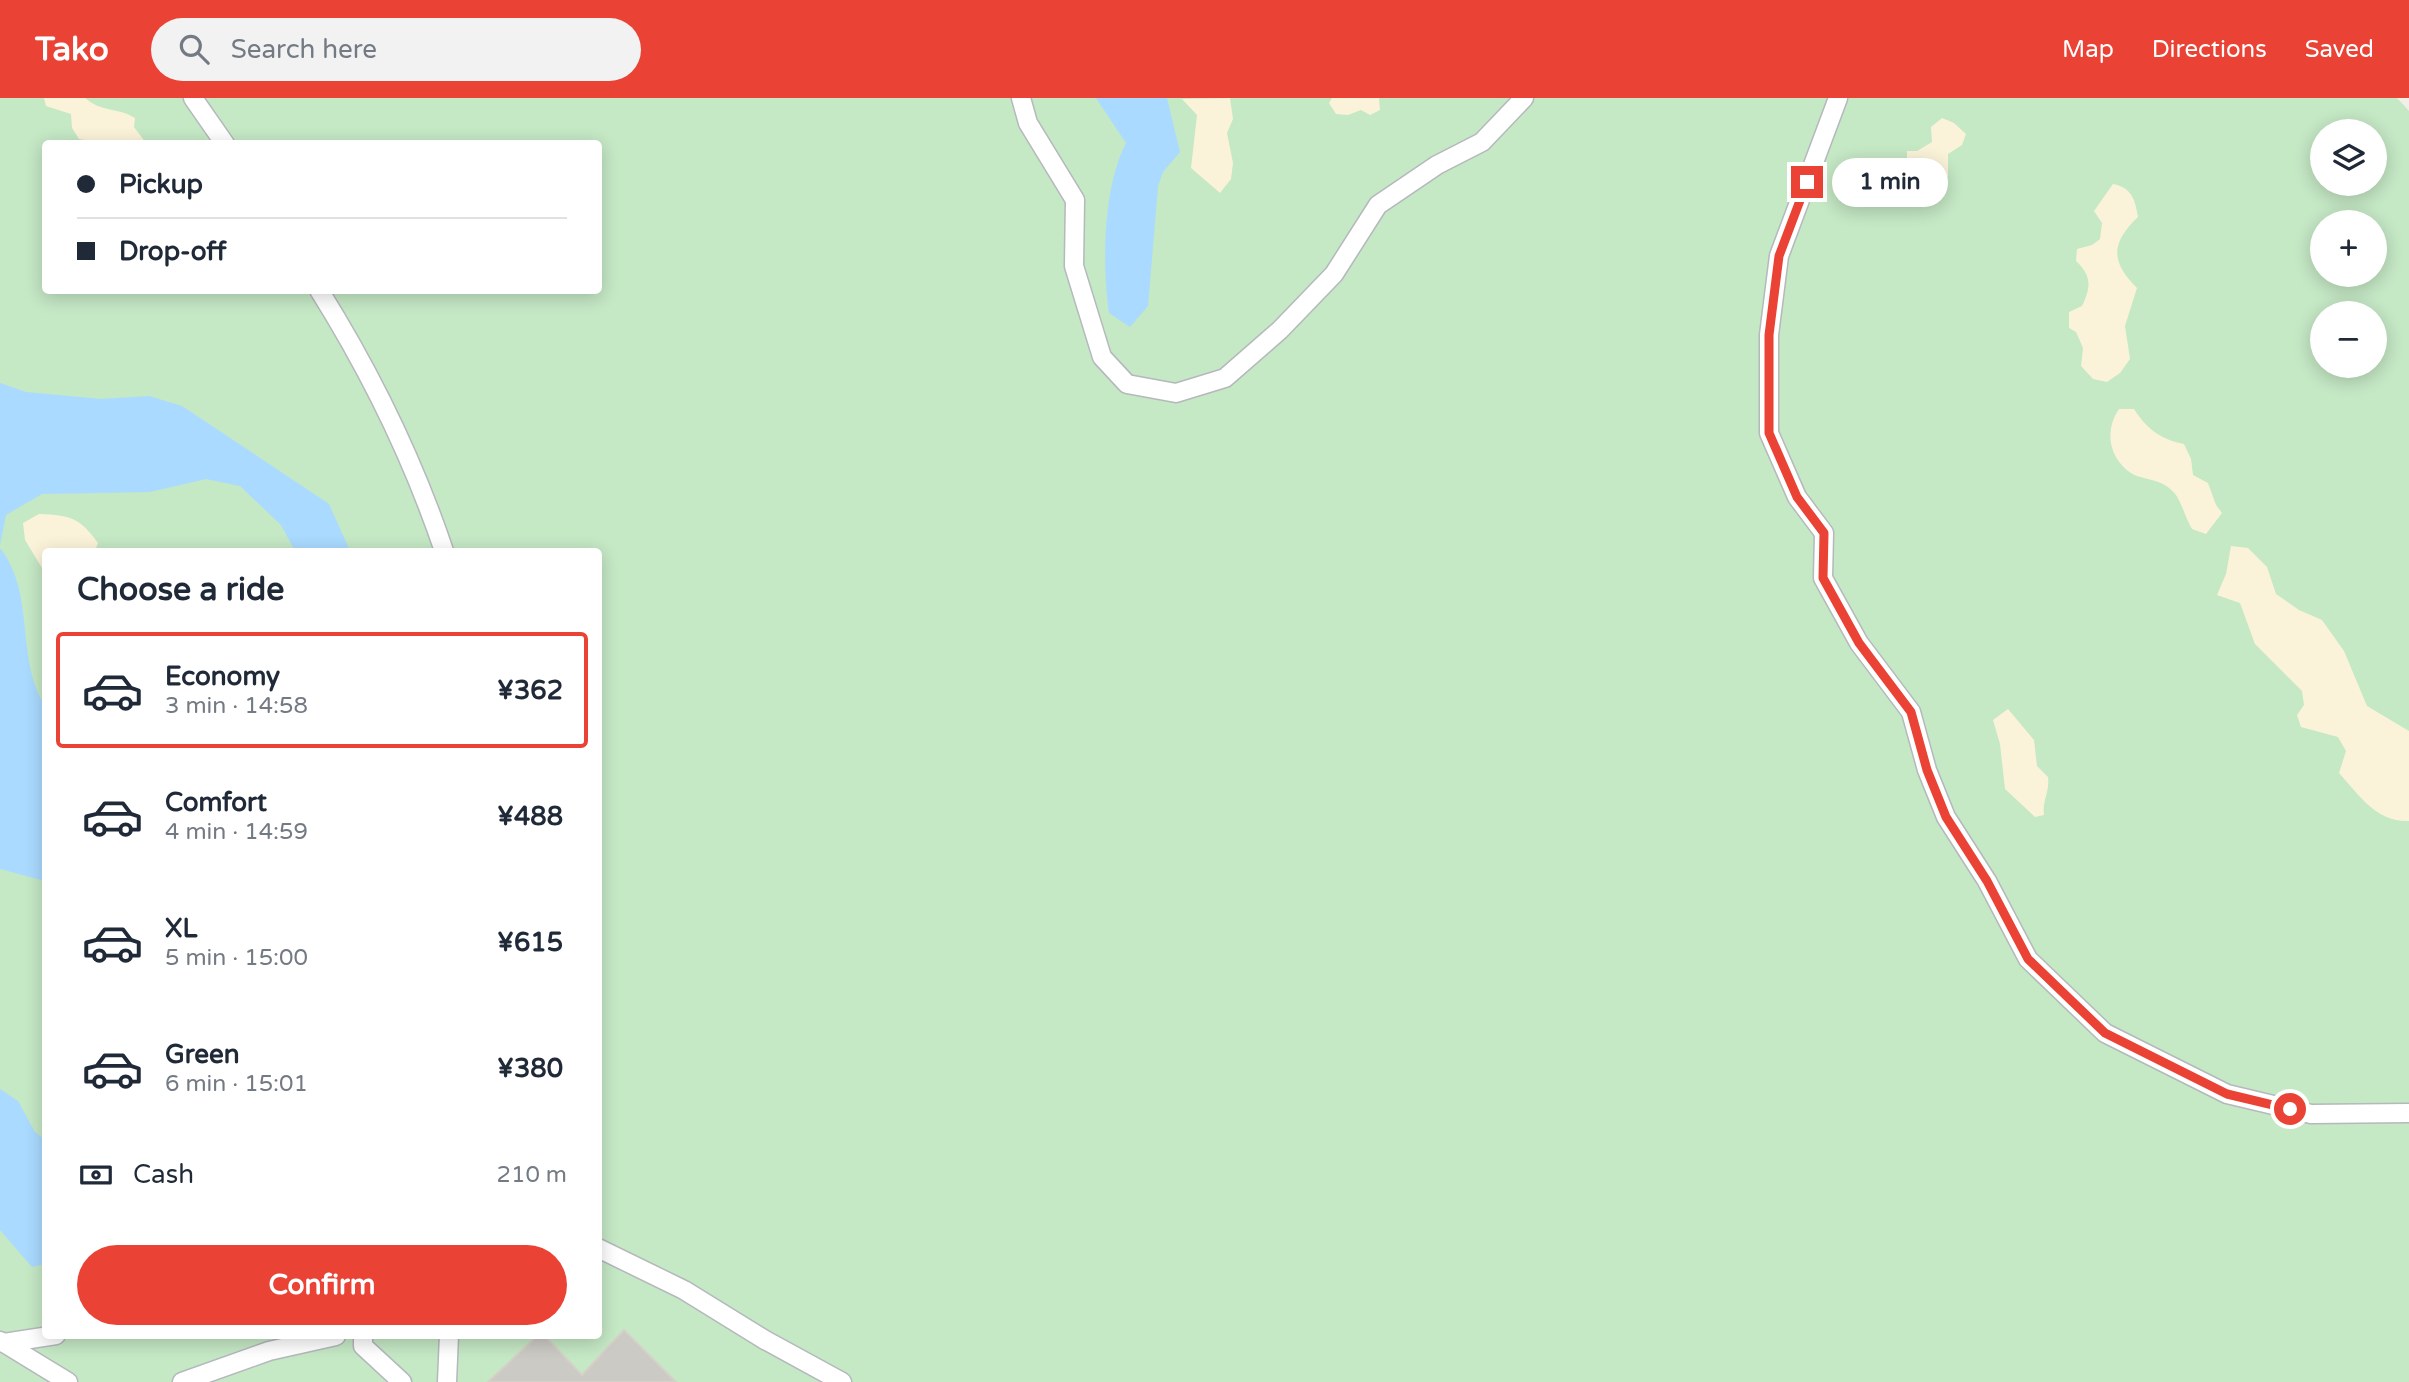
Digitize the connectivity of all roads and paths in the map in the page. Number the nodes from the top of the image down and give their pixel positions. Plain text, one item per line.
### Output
1 (193, 98) edge
2 (1021, 98) edge
3 (1524, 98) edge
4 (1838, 98) edge
5 (222, 140) edge
6 (321, 294) edge
7 (443, 548) edge
8 (2409, 1113) edge
9 (602, 1250) edge
10 (42, 1337) edge
11 (323, 1339) edge
12 (449, 1339) edge
13 (363, 1340) edge
14 (2, 1342) edge
15 (68, 1382) edge
16 (182, 1382) edge
17 (402, 1382) edge
18 (447, 1382) edge
19 (842, 1382) edge

1 - 5 lane
2 - 3 lane
4 - 8 lane
6 - 7 lane
9 - 19 lane
10 - 14 lane
11 - 16 lane
12 - 18 lane
13 - 17 lane
14 - 15 lane

